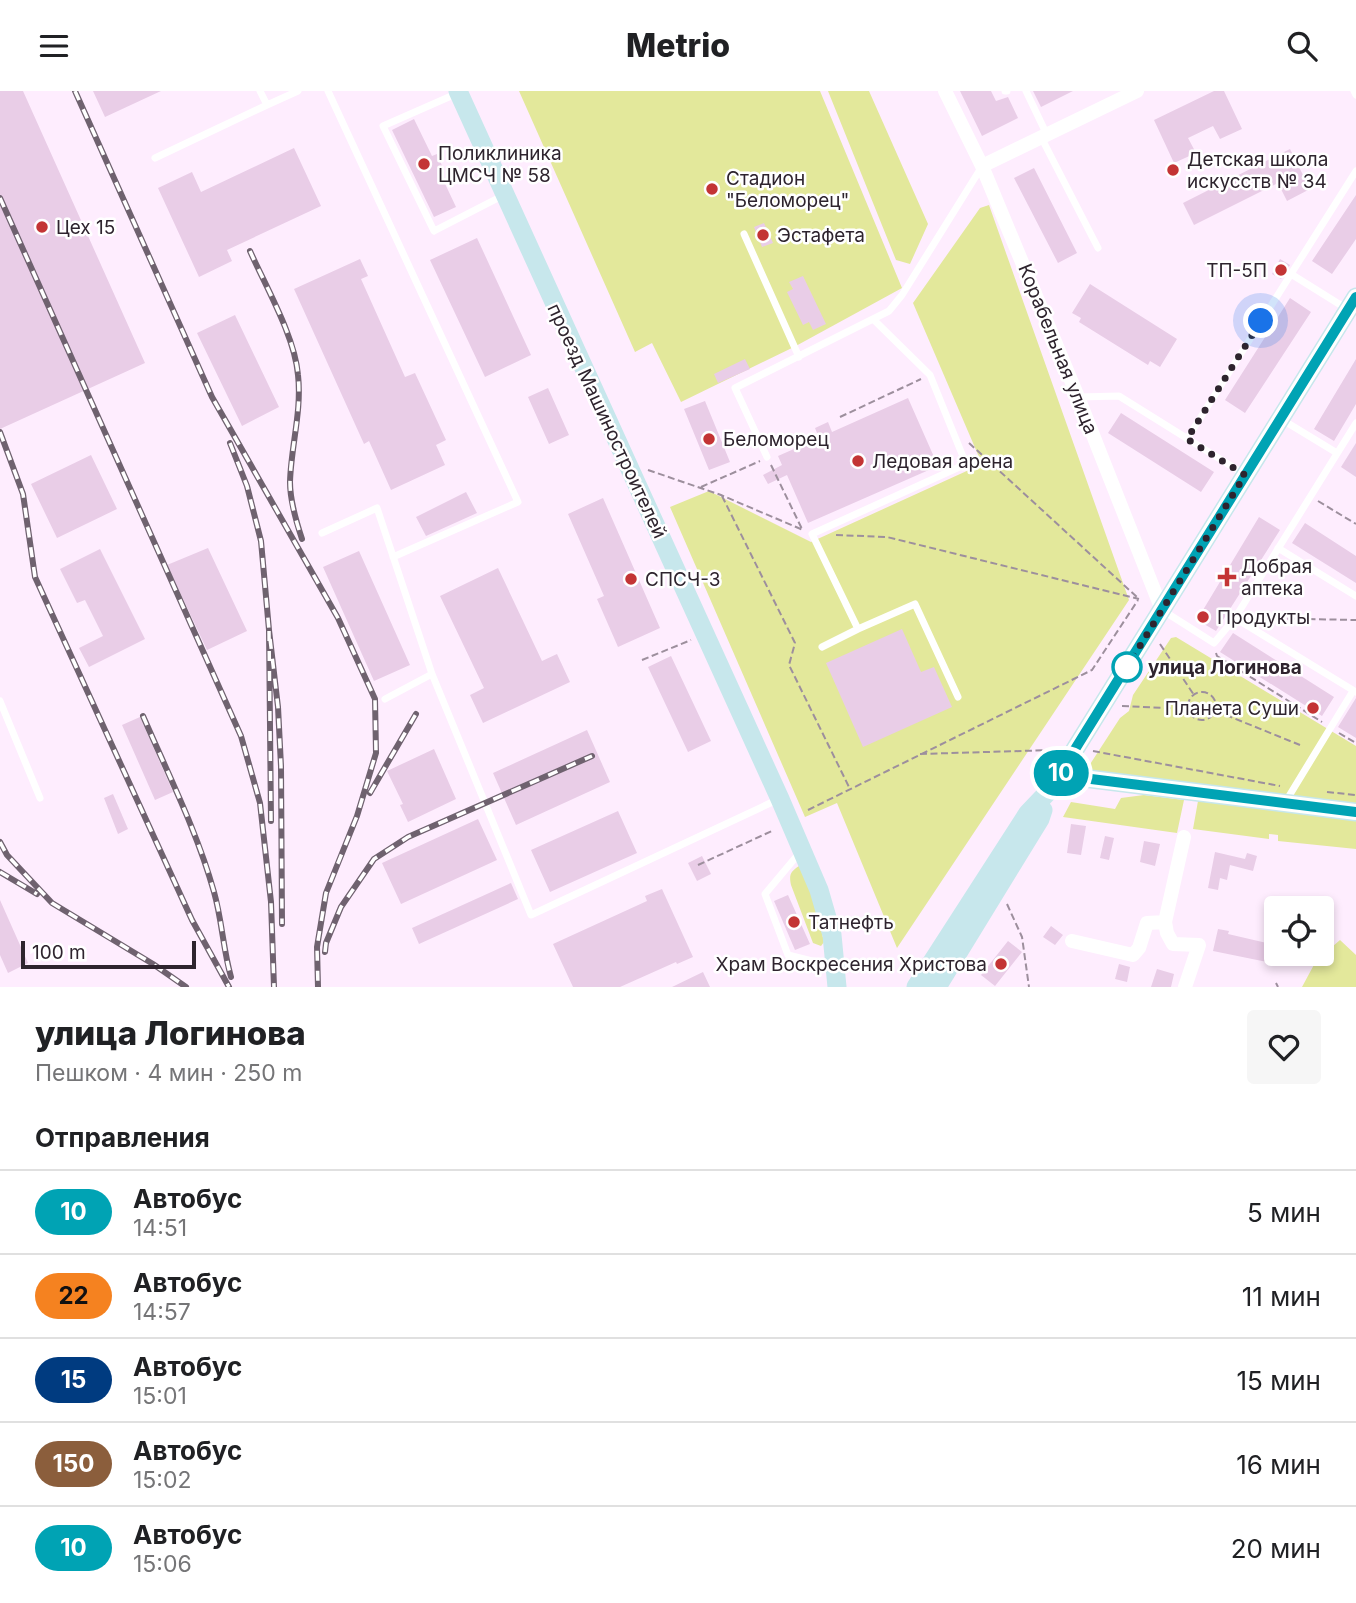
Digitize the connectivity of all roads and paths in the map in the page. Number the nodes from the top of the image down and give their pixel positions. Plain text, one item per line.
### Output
1 (260, 91) edge
2 (298, 91) edge
3 (328, 91) edge
4 (945, 91) edge
5 (1026, 91) edge
6 (1136, 91) edge
7 (458, 92) edge
8 (267, 105) junction
9 (1044, 136) junction
10 (155, 158) dead end
11 (982, 166) junction
12 (1356, 171) edge
13 (504, 195) junction
14 (744, 234) dead end
15 (1098, 249) dead end
16 (1291, 274) junction
17 (1353, 303) edge
18 (873, 319) junction
19 (799, 357) junction
20 (922, 379) dead end
21 (1078, 397) junction
22 (840, 417) dead end
23 (1281, 418) junction
24 (1356, 423) edge
25 (951, 426) junction
26 (1352, 437) edge
27 (1187, 439) junction
28 (1337, 453) junction
29 (767, 457) junction
30 (643, 468) dead end
31 (1245, 475) junction
32 (699, 487) junction
33 (721, 495) junction
34 (1311, 496) junction
35 (1356, 524) edge
36 (802, 530) junction
37 (321, 533) dead end
38 (813, 534) junction
39 (1278, 548) junction
40 (393, 557) junction
41 (1356, 596) edge
42 (1139, 599) junction
43 (1162, 610) junction
44 (1235, 618) junction
45 (1356, 620) edge
46 (858, 629) junction
47 (705, 635) junction
48 (1160, 643) dead end
49 (1214, 643) junction
50 (822, 647) dead end
51 (642, 660) dead end
52 (432, 674) junction
53 (1355, 691) edge
54 (1194, 695) junction
55 (958, 697) dead end
56 (386, 699) dead end
57 (0, 701) edge
58 (1119, 705) dead end
59 (1188, 709) junction
60 (1216, 711) junction
61 (1330, 727) junction
62 (1356, 743) edge
63 (1300, 745) dead end
64 (1055, 750) dead end
65 (1092, 751) dead end
66 (919, 754) junction
67 (1059, 775) junction
68 (850, 788) junction
69 (1318, 791) dead end
70 (1048, 792) junction
71 (1289, 795) junction
72 (1356, 795) edge
73 (40, 799) dead end
74 (780, 799) junction
75 (808, 810) dead end
76 (1356, 812) edge
77 (774, 830) dead end
78 (1184, 837) dead end
79 (802, 851) junction
80 (698, 865) dead end
81 (1010, 905) dead end
82 (1165, 922) junction
83 (1072, 941) dead end
84 (835, 967) junction
85 (837, 987) edge
86 (916, 987) edge
87 (937, 987) edge
88 (1029, 987) edge
89 (1185, 987) edge

1 - 8 lane
2 - 8 lane
3 - 40 lane
4 - 11 street, Корабельная улица
5 - 9 lane
6 - 9 street
7 - 13 main road, проезд Машиностроителей
7 - 13 lane
8 - 10 lane
9 - 11 street
9 - 15 lane
11 - 18 lane
11 - 21 street, Корабельная улица
12 - 16 lane
13 - 47 main road, проезд Машиностроителей
14 - 19 lane
16 - 17 lane
16 - 27 lane
17 - 23 main road
18 - 19 lane
18 - 25 lane
19 - 29 lane
20 - 22 path
21 - 27 lane
21 - 43 street, Корабельная улица
23 - 28 lane
23 - 31 main road
24 - 26 lane
25 - 38 lane
25 - 42 path
26 - 28 lane
27 - 31 lane
28 - 34 lane
29 - 32 path
29 - 36 path
30 - 32 path
31 - 43 main road
32 - 33 path
33 - 36 path
33 - 68 path
34 - 35 path
34 - 39 lane
36 - 38 path
37 - 40 lane
38 - 42 path
38 - 46 lane
39 - 41 lane
39 - 44 lane
40 - 52 lane
42 - 66 path
43 - 49 lane
43 - 67 main road
44 - 45 path
44 - 49 lane
44 - 53 lane
46 - 50 lane
46 - 55 lane
47 - 51 path
47 - 74 main road, проезд Машиностроителей
48 - 54 path
49 - 61 path
52 - 56 lane
52 - 74 lane
53 - 61 lane
54 - 59 path
54 - 60 path
57 - 73 lane
58 - 59 path
59 - 60 path
60 - 63 path
61 - 62 path
61 - 71 lane
64 - 66 path
65 - 71 path
66 - 68 path
67 - 70 main road
67 - 71 main road
68 - 75 path
69 - 72 path
70 - 86 main road
70 - 87 main road
71 - 76 main road
74 - 79 main road, проезд Машиностроителей
77 - 80 path
78 - 82 street
79 - 84 main road, проезд Машиностроителей
79 - 84 lane
81 - 88 path
82 - 83 street
82 - 89 street
84 - 85 main road, проезд Машиностроителей

